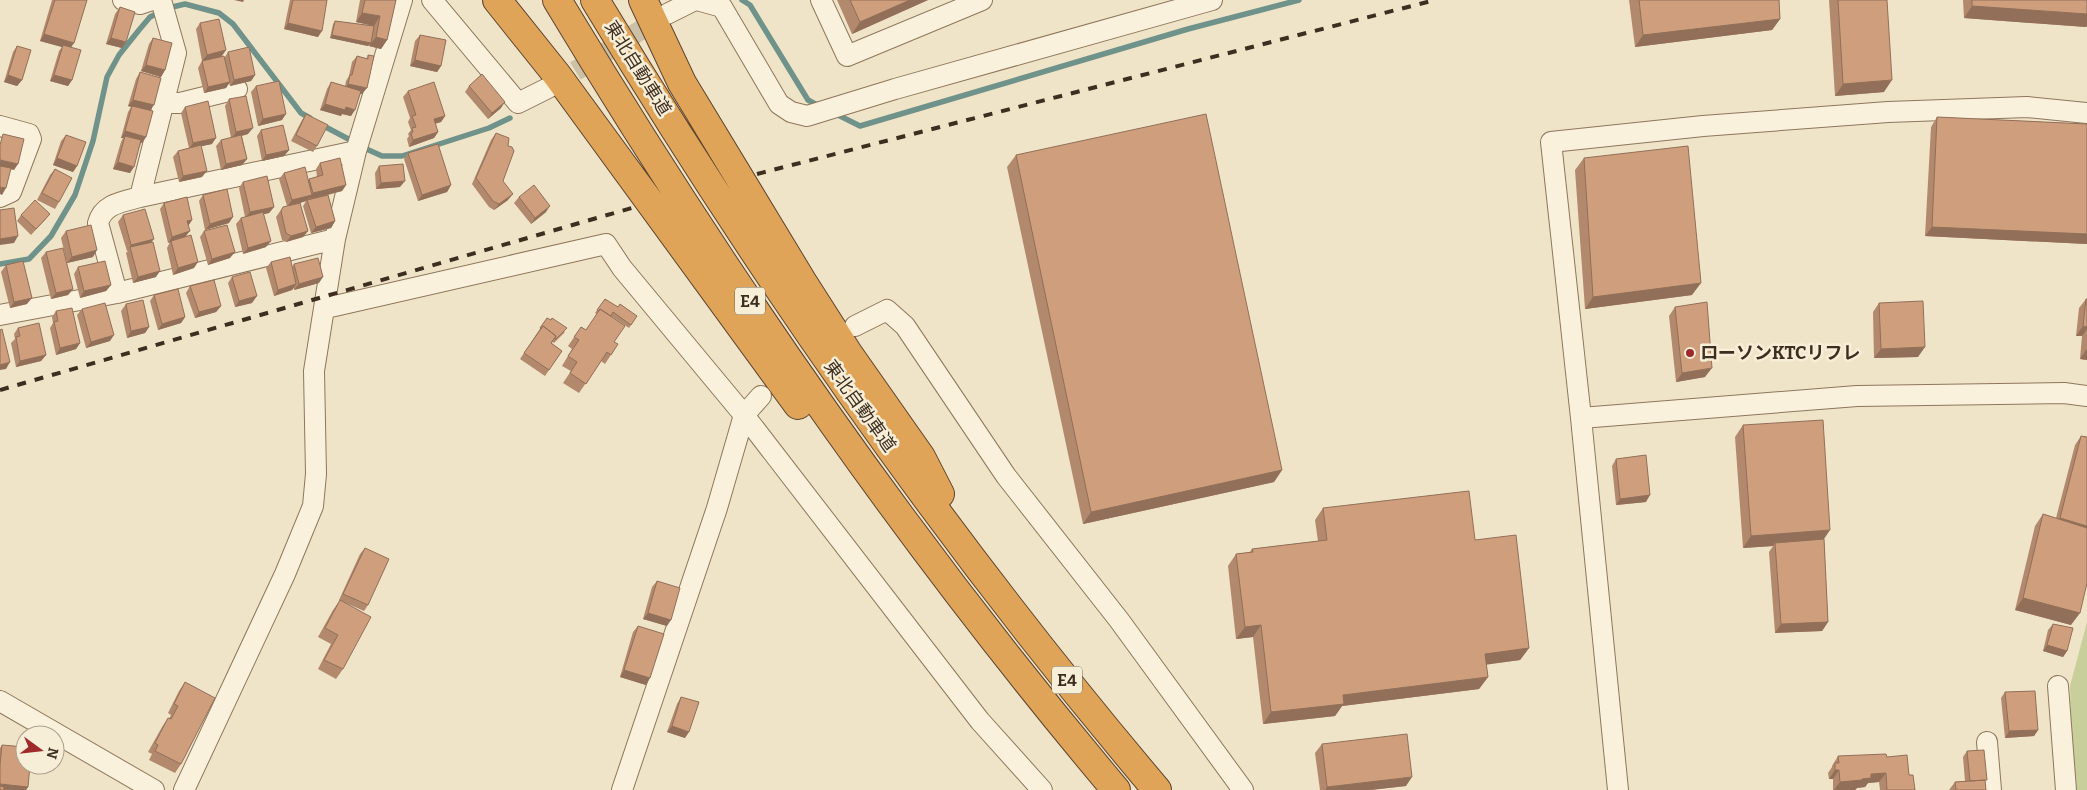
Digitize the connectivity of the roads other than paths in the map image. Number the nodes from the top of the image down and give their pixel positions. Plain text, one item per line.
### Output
1 (123, 0) edge
2 (152, 0) edge
3 (160, 0) edge
4 (402, 0) edge
5 (432, 0) edge
6 (497, 0) edge
7 (557, 0) edge
8 (595, 0) edge
9 (643, 0) edge
10 (696, 0) edge
11 (821, 0) edge
12 (982, 0) edge
13 (1212, 0) edge
14 (667, 14) tunnel mouth
15 (548, 88) tunnel mouth
16 (237, 90) edge
17 (163, 103) junction
18 (2087, 113) edge
19 (0, 126) edge
20 (356, 151) junction
21 (140, 196) junction
22 (0, 197) edge
23 (335, 239) junction
24 (117, 293) junction
25 (326, 308) junction
26 (0, 315) edge
27 (855, 326) dead end
28 (761, 396) dead end
29 (2087, 396) edge
30 (744, 415) junction
31 (1582, 418) junction
32 (978, 568) junction
33 (958, 592) junction
34 (2058, 686) dead end
35 (0, 701) edge
36 (1987, 742) dead end
37 (154, 790) edge
38 (184, 790) edge
39 (622, 790) edge
40 (1042, 790) edge
41 (1116, 790) edge
42 (1157, 790) edge
43 (1243, 790) edge
44 (1618, 790) edge
45 (1991, 790) edge
46 (2066, 790) edge

1 - 2 street
3 - 17 street
4 - 20 street
5 - 15 street
6 - 33 highway
7 - 33 highway, 東北自動車道 / E4
8 - 32 highway, 東北自動車道 / E4
9 - 32 highway
10 - 13 street
10 - 14 street
11 - 12 street
16 - 17 street
17 - 21 street
18 - 31 street
19 - 22 street
20 - 21 street
20 - 23 street
21 - 24 street
23 - 24 street
23 - 25 street
24 - 26 street
25 - 30 street
25 - 38 street
27 - 43 street
28 - 30 street
29 - 31 street
30 - 39 street
30 - 40 street
31 - 44 street
32 - 42 highway, 東北自動車道 / E4
33 - 41 highway, 東北自動車道 / E4
34 - 46 street
35 - 37 street
36 - 45 street

